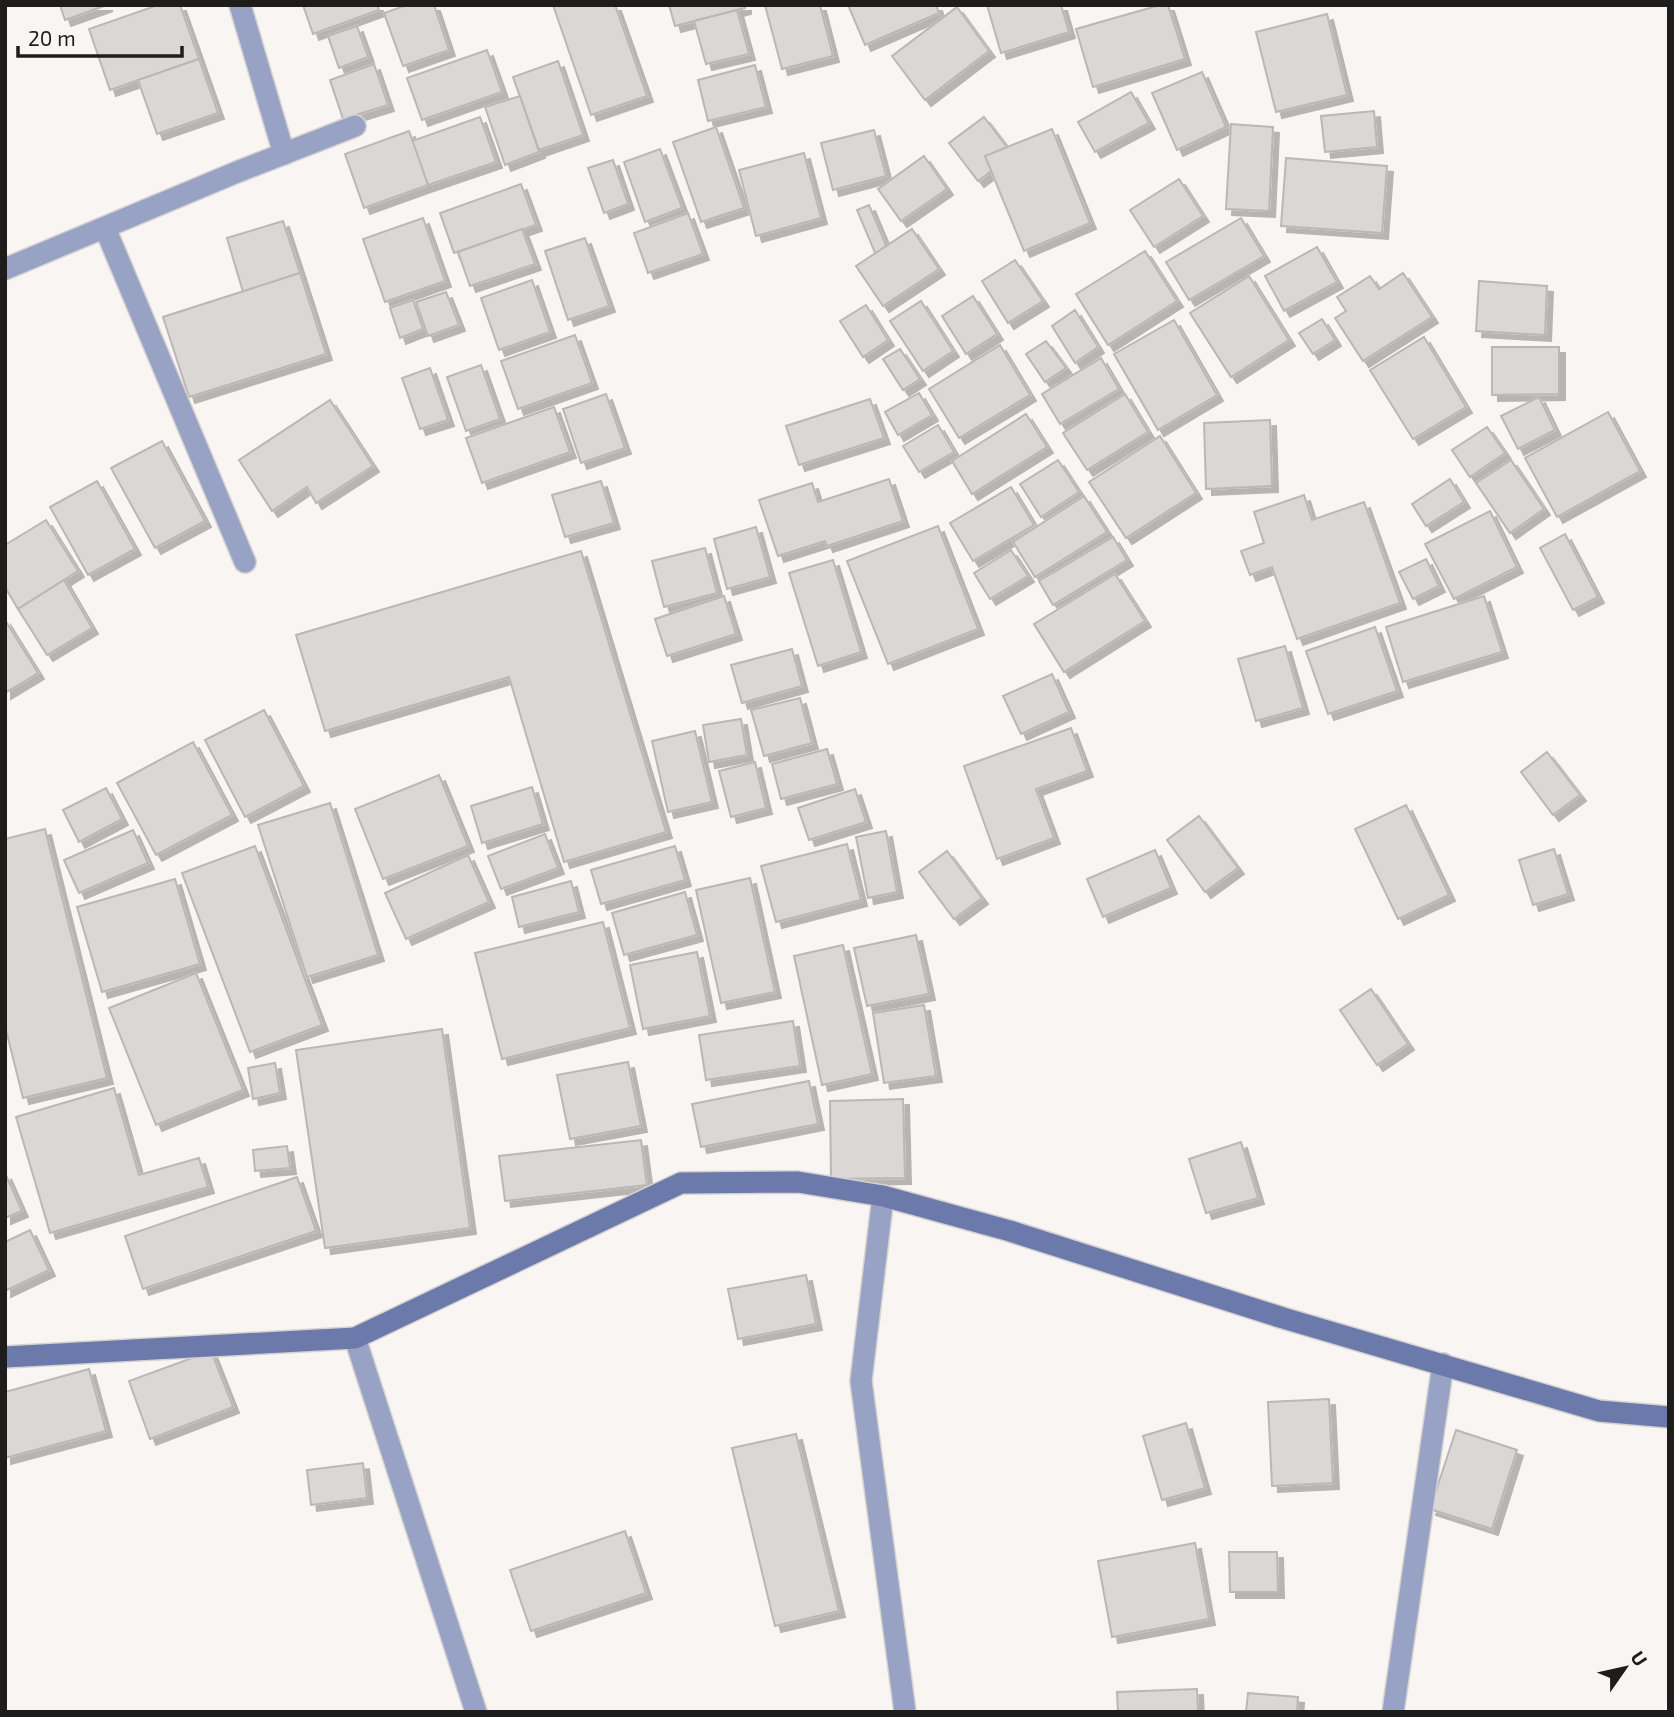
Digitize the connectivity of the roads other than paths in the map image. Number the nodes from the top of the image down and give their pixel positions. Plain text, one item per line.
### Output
1 (240, 5) edge
2 (355, 126) dead end
3 (284, 154) junction
4 (105, 228) junction
5 (5, 269) edge
6 (245, 562) dead end
7 (883, 1196) junction
8 (355, 1338) junction
9 (5, 1357) edge
10 (1443, 1364) junction
11 (1669, 1417) edge
12 (476, 1712) edge
13 (905, 1712) edge
14 (1393, 1712) edge

1 - 3 street
2 - 3 street
3 - 4 street
4 - 5 street
4 - 6 street
7 - 8 street
7 - 10 street
7 - 13 street
8 - 9 street
8 - 12 street
10 - 11 street
10 - 14 street

